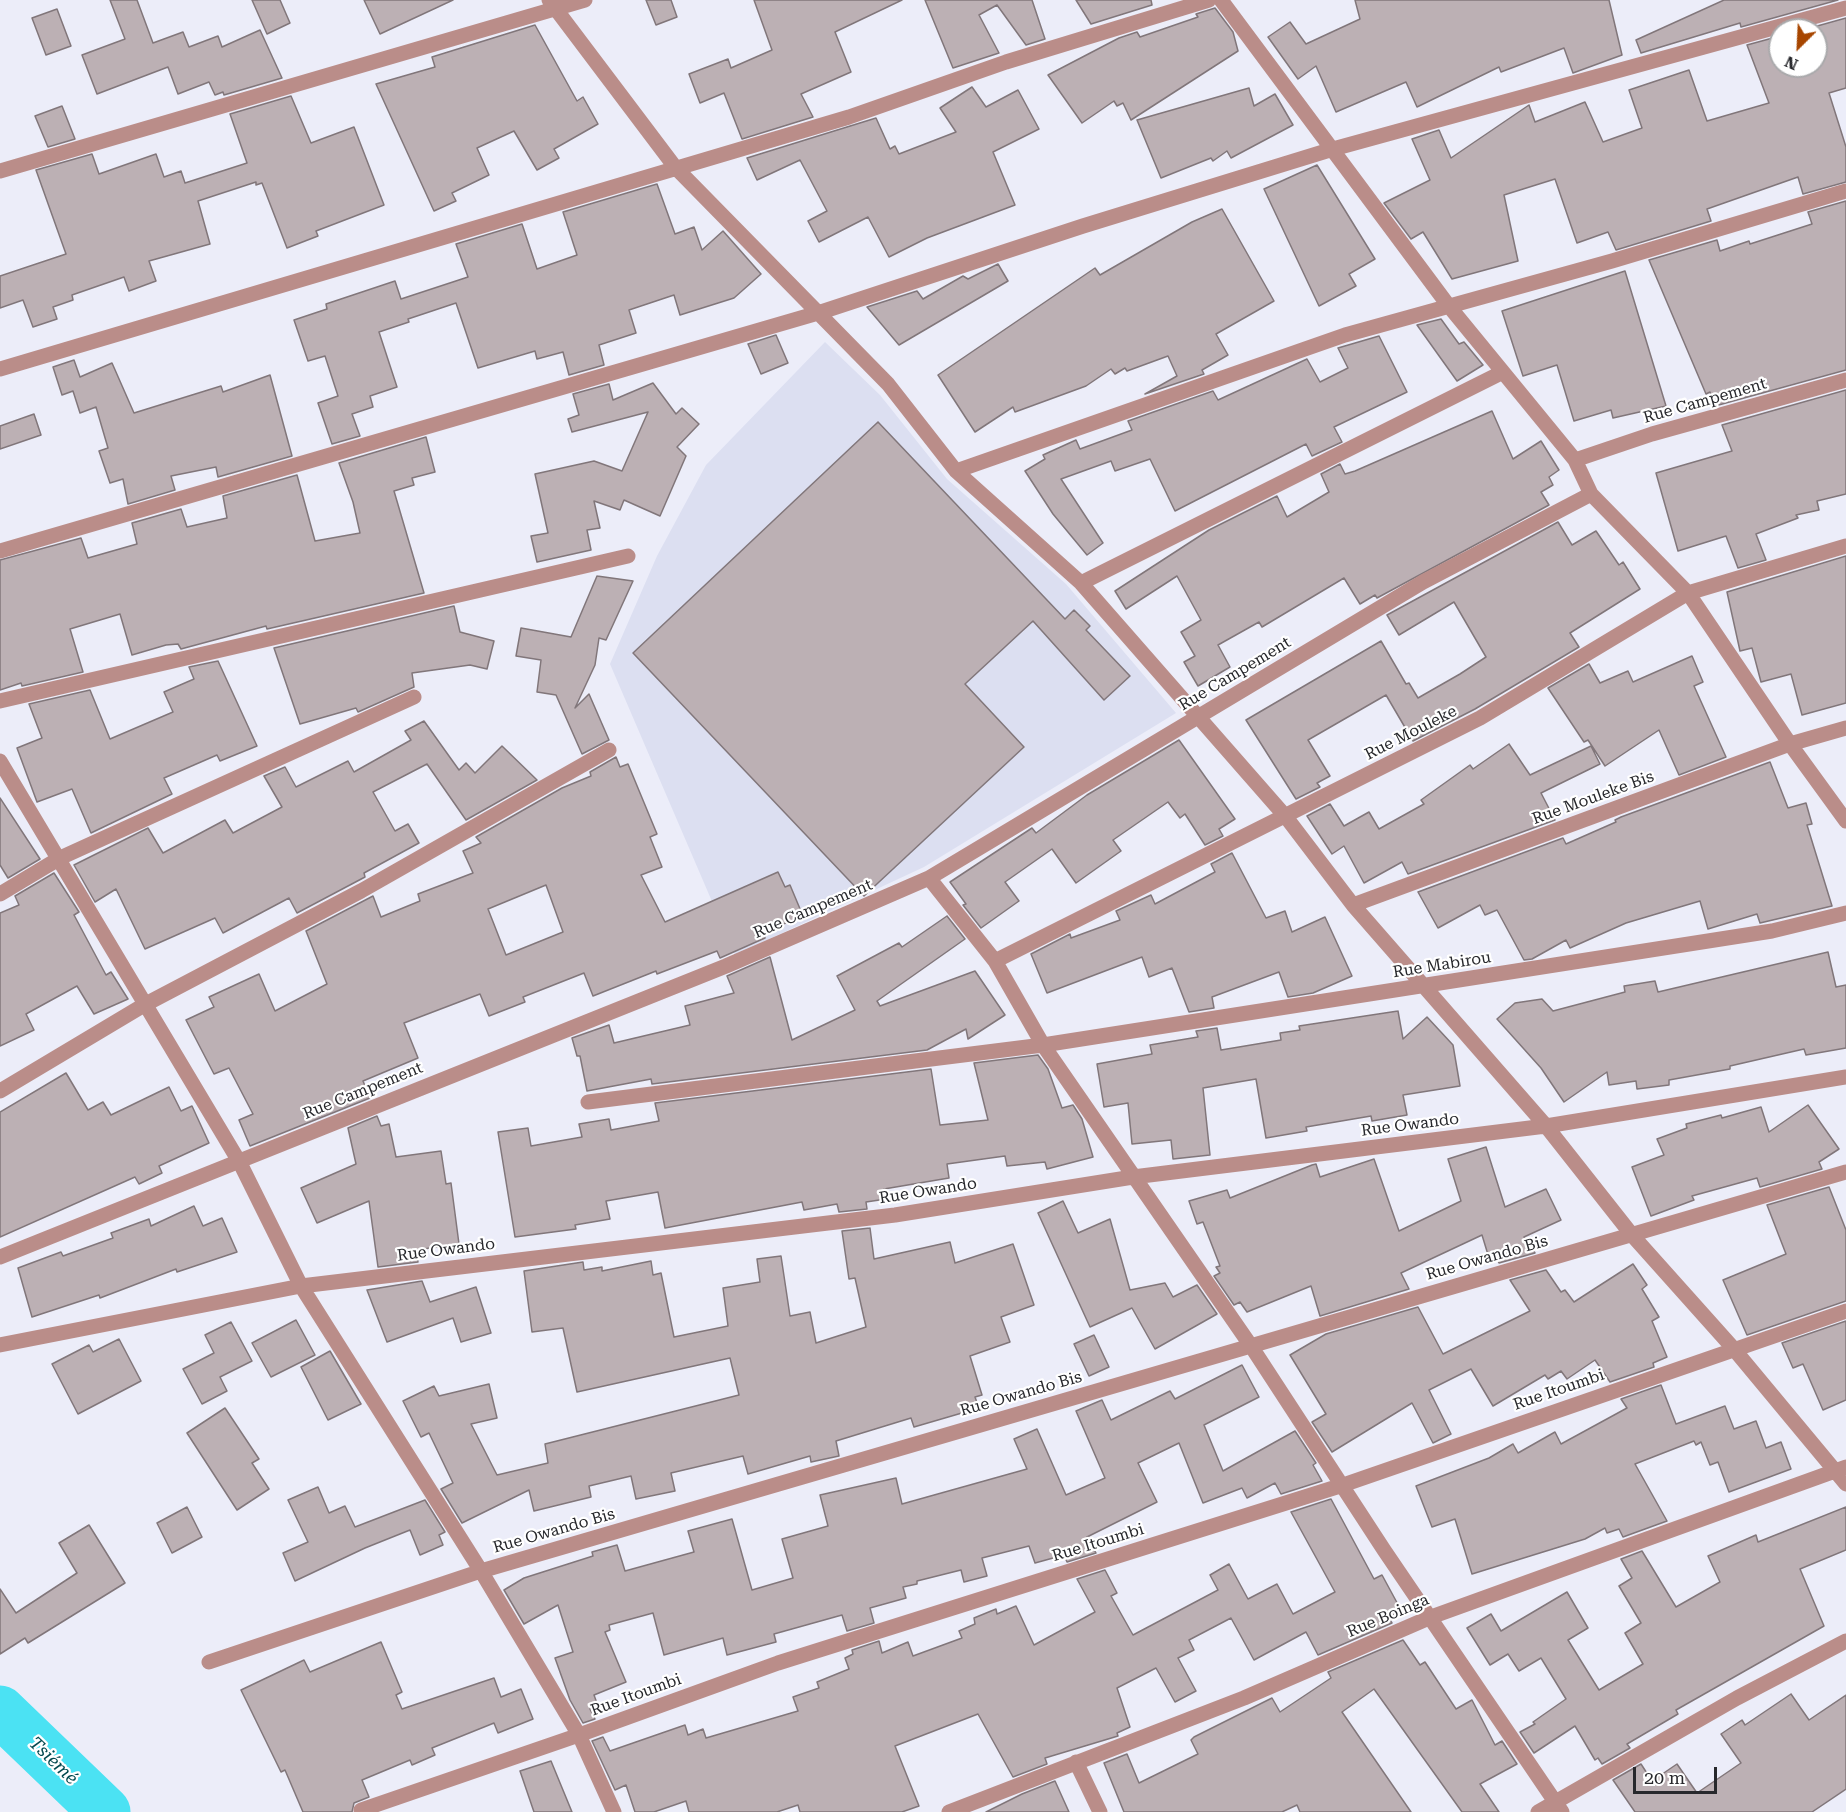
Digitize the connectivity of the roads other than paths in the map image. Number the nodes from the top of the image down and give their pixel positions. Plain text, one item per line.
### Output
1 (585, 0) edge
2 (1209, 0) edge
3 (1221, 0) edge
4 (553, 4) edge
5 (1846, 8) edge
6 (1333, 149) junction
7 (675, 167) junction
8 (0, 171) edge
9 (1846, 190) edge
10 (1448, 305) junction
11 (818, 313) junction
12 (0, 369) edge
13 (1503, 372) junction
14 (1846, 380) edge
15 (1575, 460) junction
16 (956, 471) junction
17 (1591, 494) junction
18 (1846, 546) edge
19 (0, 551) edge
20 (628, 556) dead end
21 (1081, 583) junction
22 (1689, 593) junction
23 (414, 698) dead end
24 (0, 701) edge
25 (1196, 718) junction
26 (1846, 728) edge
27 (1790, 744) junction
28 (609, 750) dead end
29 (0, 761) edge
30 (1286, 817) junction
31 (1846, 821) edge
32 (60, 858) junction
33 (929, 878) junction
34 (0, 894) edge
35 (1353, 905) junction
36 (1846, 913) edge
37 (995, 961) junction
38 (1424, 987) junction
39 (144, 1005) junction
40 (1043, 1045) junction
41 (1846, 1077) edge
42 (0, 1091) edge
43 (588, 1102) dead end
44 (1546, 1126) junction
45 (240, 1163) junction
46 (1846, 1172) edge
47 (1132, 1177) junction
48 (1632, 1235) junction
49 (0, 1257) edge
50 (302, 1286) junction
51 (1846, 1311) edge
52 (0, 1346) edge
53 (1251, 1346) junction
54 (1733, 1348) junction
55 (1840, 1469) edge
56 (1846, 1484) edge
57 (1343, 1485) junction
58 (481, 1571) junction
59 (1431, 1617) junction
60 (1846, 1641) edge
61 (209, 1662) dead end
62 (579, 1736) junction
63 (1076, 1762) junction
64 (1559, 1807) edge
65 (361, 1810) dead end
66 (615, 1812) edge
67 (950, 1812) edge
68 (1100, 1812) edge
69 (1538, 1812) edge

1 - 4 street
2 - 7 street
3 - 6 street
4 - 7 street
4 - 8 street
5 - 6 street
6 - 10 street
6 - 11 street
7 - 11 street
7 - 12 street
9 - 10 street
10 - 13 street
10 - 16 street
11 - 16 street
11 - 19 street
13 - 15 street
13 - 21 street
14 - 15 street, Rue Campement
15 - 17 street
16 - 21 street
17 - 22 street
17 - 25 street, Rue Campement
18 - 22 street, Rue Mouleke
20 - 24 street
21 - 25 street
22 - 27 street
22 - 30 street, Rue Mouleke
23 - 32 street
25 - 30 street
25 - 33 street, Rue Campement
26 - 27 street, Rue Mouleke Bis
27 - 31 street
27 - 35 street, Rue Mouleke Bis
28 - 39 street
29 - 32 street
30 - 35 street
30 - 37 street, Rue Mouleke
32 - 34 street
32 - 39 street
33 - 37 street
33 - 45 street, Rue Campement
35 - 38 street
36 - 38 street, Rue Mabirou
37 - 40 street
38 - 40 street, Rue Mabirou
38 - 44 street
39 - 42 street
39 - 45 street
40 - 43 street, Rue Mabirou
40 - 47 street
41 - 44 street, Rue Owando
44 - 47 street, Rue Owando
44 - 48 street
45 - 49 street, Rue Campement
45 - 50 street
46 - 48 street, Rue Owando Bis
47 - 50 street, Rue Owando
47 - 53 street
48 - 53 street, Rue Owando Bis
48 - 54 street
50 - 52 street, Rue Owando
50 - 58 street
51 - 54 street, Rue Itoumbi
53 - 57 street
53 - 58 street, Rue Owando Bis
54 - 55 street
54 - 57 street, Rue Itoumbi
55 - 56 street
55 - 59 street, Rue Boinga
57 - 59 street
57 - 62 street, Rue Itoumbi
58 - 61 street, Rue Owando Bis
58 - 62 street
59 - 63 street, Rue Boinga
59 - 64 street
60 - 64 street
62 - 65 street, Rue Itoumbi
62 - 66 street
63 - 67 street, Rue Boinga
63 - 68 street
64 - 69 street

